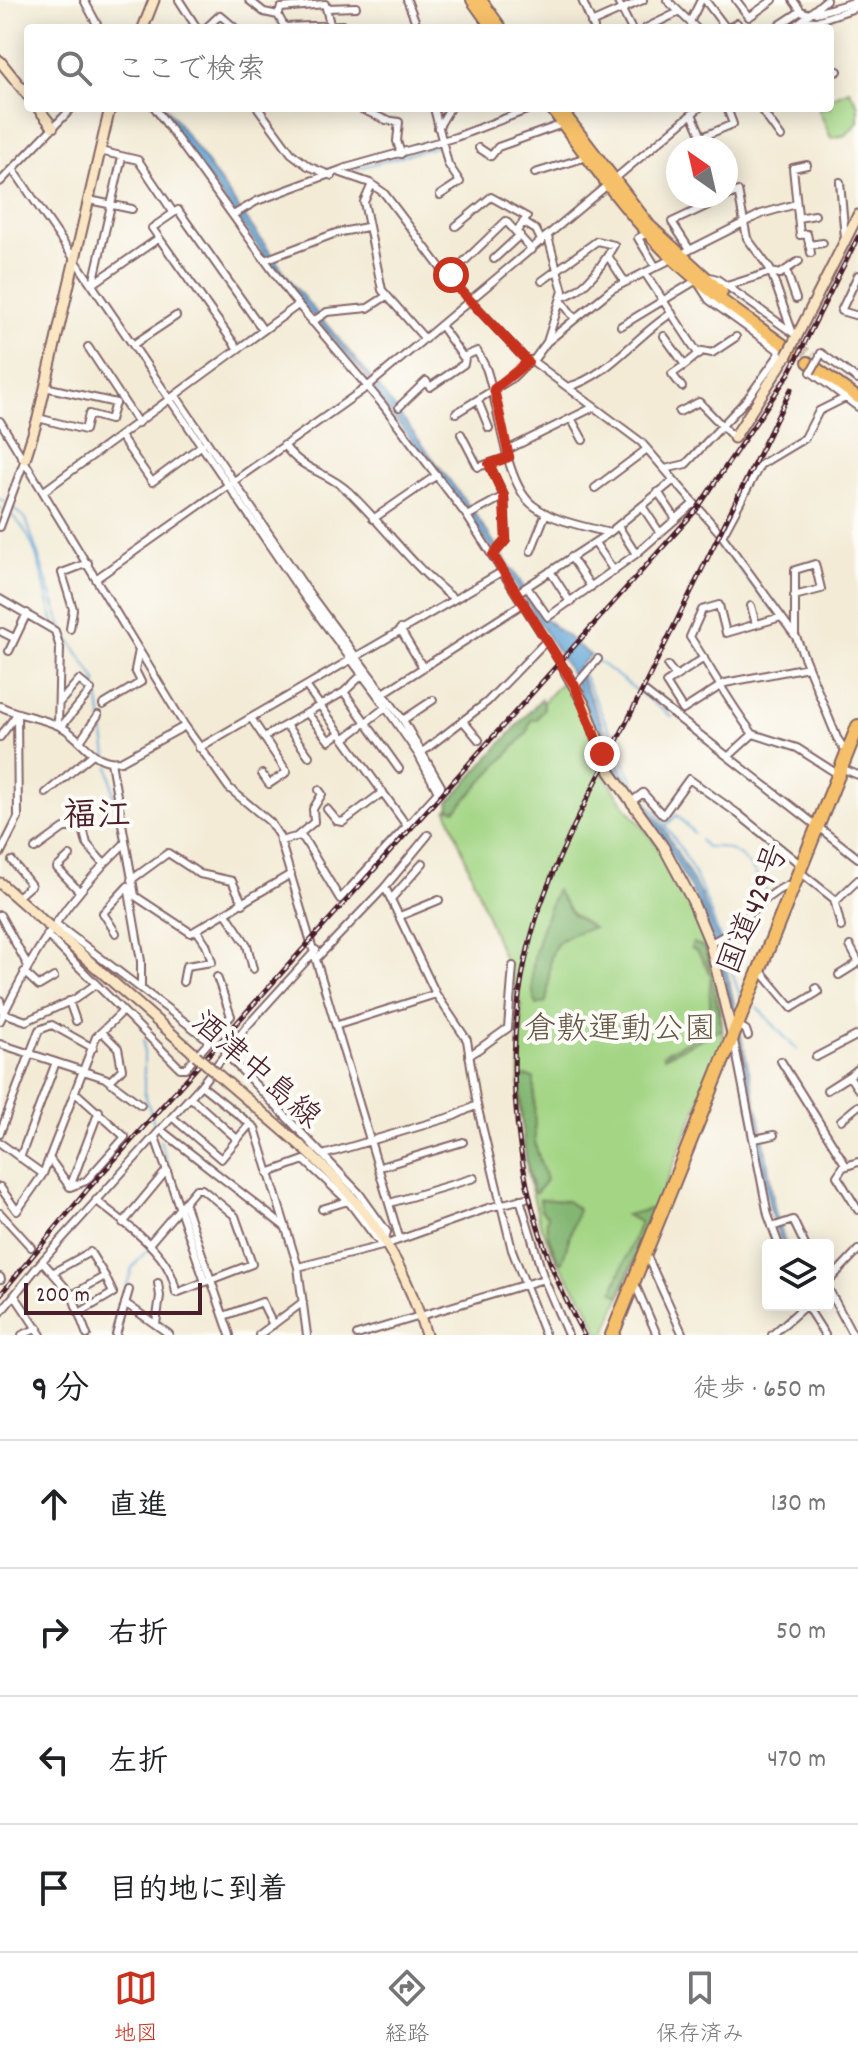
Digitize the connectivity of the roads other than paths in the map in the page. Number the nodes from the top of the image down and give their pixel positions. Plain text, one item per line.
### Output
1 (84, 0) edge
2 (154, 0) edge
3 (179, 0) edge
4 (249, 0) edge
5 (279, 0) edge
6 (407, 0) edge
7 (472, 0) edge
8 (481, 0) edge
9 (582, 0) edge
10 (617, 0) edge
11 (643, 0) edge
12 (667, 0) edge
13 (703, 0) edge
14 (736, 0) edge
15 (773, 0) edge
16 (793, 0) edge
17 (812, 0) edge
18 (826, 0) edge
19 (858, 4) edge
20 (356, 7) dead end
21 (327, 8) junction
22 (622, 10) junction
23 (679, 12) junction
24 (807, 14) junction
25 (282, 20) edge
26 (690, 22) joint
27 (97, 24) edge
28 (145, 24) edge
29 (194, 24) edge
30 (210, 24) edge
31 (230, 24) edge
32 (330, 24) joint
33 (417, 24) edge
34 (489, 24) edge
35 (592, 24) edge
36 (597, 24) edge
37 (629, 24) edge
38 (654, 24) edge
39 (724, 24) edge
40 (784, 24) edge
41 (797, 24) edge
42 (0, 61) edge
43 (24, 91) edge
44 (41, 112) edge
45 (68, 112) edge
46 (109, 112) edge
47 (158, 112) edge
48 (261, 112) edge
49 (368, 112) edge
50 (435, 112) edge
51 (448, 112) edge
52 (522, 112) edge
53 (554, 112) edge
54 (563, 112) edge
55 (694, 112) edge
56 (728, 112) edge
57 (763, 112) edge
58 (692, 114) junction
59 (563, 124) junction
60 (53, 127) junction
61 (438, 128) junction
62 (781, 137) dead end
63 (442, 144) junction
64 (479, 148) dead end
65 (100, 151) junction
66 (401, 154) junction
67 (122, 157) junction
68 (587, 157) junction
69 (807, 165) dead end
70 (13, 169) junction
71 (343, 171) junction
72 (535, 173) dead end
73 (332, 176) junction
74 (0, 182) edge
75 (840, 182) dead end
76 (610, 183) junction
77 (371, 185) junction
78 (440, 195) dead end
79 (89, 200) junction
80 (110, 204) junction
81 (796, 204) junction
82 (132, 209) dead end
83 (173, 212) junction
84 (236, 213) junction
85 (815, 215) dead end
86 (858, 215) edge
87 (798, 218) junction
88 (523, 222) junction
89 (747, 223) junction
90 (456, 226) dead end
91 (367, 227) junction
92 (519, 233) junction
93 (647, 233) junction
94 (159, 238) junction
95 (545, 239) junction
96 (845, 241) junction
97 (823, 243) dead end
98 (532, 250) junction
99 (681, 255) junction
100 (608, 256) junction
101 (76, 258) junction
102 (268, 258) junction
103 (494, 259) dead end
104 (799, 261) dead end
105 (656, 267) junction
106 (559, 270) junction
107 (786, 270) junction
108 (771, 272) junction
109 (645, 273) junction
110 (858, 275) edge
111 (449, 276) junction
112 (699, 279) junction
113 (542, 281) dead end
114 (625, 282) junction
115 (93, 284) junction
116 (727, 286) junction
117 (385, 297) junction
118 (562, 298) junction
119 (796, 299) dead end
120 (663, 300) junction
121 (470, 302) junction
122 (298, 305) junction
123 (672, 313) junction
124 (176, 316) dead end
125 (858, 316) edge
126 (315, 319) junction
127 (575, 319) junction
128 (441, 326) junction
129 (621, 326) dead end
130 (263, 330) junction
131 (664, 336) dead end
132 (736, 337) dead end
133 (425, 339) junction
134 (547, 342) junction
135 (134, 344) junction
136 (792, 346) junction
137 (88, 347) dead end
138 (238, 349) junction
139 (699, 355) junction
140 (465, 358) junction
141 (530, 361) junction
142 (813, 361) junction
143 (685, 365) junction
144 (858, 380) edge
145 (370, 384) junction
146 (45, 387) junction
147 (568, 387) junction
148 (682, 387) dead end
149 (494, 389) junction
150 (858, 390) edge
151 (174, 398) junction
152 (845, 398) junction
153 (858, 398) edge
154 (478, 401) junction
155 (115, 403) junction
156 (125, 405) junction
157 (399, 407) dead end
158 (858, 407) edge
159 (593, 408) junction
160 (679, 412) dead end
161 (456, 413) dead end
162 (38, 418) junction
163 (572, 420) junction
164 (0, 421) edge
165 (138, 423) junction
166 (720, 426) junction
167 (489, 428) dead end
168 (461, 434) dead end
169 (120, 436) junction
170 (734, 438) joint
171 (583, 440) dead end
172 (202, 445) junction
173 (284, 445) junction
174 (646, 450) junction
175 (508, 453) junction
176 (25, 459) junction
177 (489, 464) junction
178 (665, 469) junction
179 (437, 475) junction
180 (672, 480) junction
181 (231, 485) junction
182 (595, 488) dead end
183 (44, 491) junction
184 (658, 492) junction
185 (504, 496) junction
186 (642, 506) junction
187 (691, 506) junction
188 (3, 508) edge
189 (546, 513) junction
190 (470, 514) junction
191 (373, 519) junction
192 (676, 519) junction
193 (618, 526) junction
194 (0, 527) edge
195 (609, 533) junction
196 (660, 533) junction
197 (722, 536) junction
198 (595, 543) junction
199 (531, 551) dead end
200 (497, 553) junction
201 (636, 554) junction
202 (571, 557) junction
203 (88, 563) junction
204 (503, 571) junction
205 (550, 571) junction
206 (614, 571) junction
207 (97, 578) junction
208 (591, 587) junction
209 (522, 590) junction
210 (794, 596) junction
211 (453, 598) junction
212 (0, 599) edge
213 (570, 602) junction
214 (524, 603) junction
215 (751, 606) dead end
216 (27, 613) junction
217 (539, 616) junction
218 (779, 617) junction
219 (756, 624) junction
220 (70, 629) dead end
221 (400, 629) junction
222 (2, 632) edge
223 (796, 637) junction
224 (14, 638) junction
225 (546, 641) junction
226 (139, 650) junction
227 (9, 651) dead end
228 (352, 658) junction
229 (704, 658) junction
230 (597, 660) dead end
231 (422, 666) junction
232 (668, 666) dead end
233 (807, 667) junction
234 (566, 672) joint
235 (362, 675) junction
236 (676, 676) junction
237 (721, 684) junction
238 (306, 686) junction
239 (576, 686) junction
240 (344, 692) junction
241 (645, 692) dead end
242 (380, 695) junction
243 (433, 700) dead end
244 (59, 703) junction
245 (103, 705) dead end
246 (0, 706) edge
247 (321, 706) junction
248 (386, 707) junction
249 (683, 710) junction
250 (17, 714) junction
251 (308, 714) junction
252 (98, 715) dead end
253 (675, 716) junction
254 (251, 718) junction
255 (403, 720) junction
256 (463, 721) junction
257 (366, 722) junction
258 (286, 725) junction
259 (60, 726) junction
260 (185, 726) junction
261 (858, 726) edge
262 (753, 734) junction
263 (342, 736) junction
264 (0, 737) edge
265 (264, 737) junction
266 (82, 739) junction
267 (479, 740) dead end
268 (199, 748) junction
269 (420, 753) junction
270 (847, 753) junction
271 (93, 754) junction
272 (309, 756) dead end
273 (729, 756) junction
274 (111, 762) junction
275 (399, 769) dead end
276 (840, 772) junction
277 (262, 774) dead end
278 (858, 775) edge
279 (319, 790) dead end
280 (383, 792) junction
281 (46, 793) dead end
282 (631, 802) junction
283 (327, 809) dead end
284 (819, 824) junction
285 (407, 826) junction
286 (428, 835) dead end
287 (296, 837) junction
288 (280, 841) junction
289 (124, 844) junction
290 (35, 849) dead end
291 (0, 854) edge
292 (70, 856) dead end
293 (858, 858) edge
294 (12, 861) dead end
295 (423, 863) dead end
296 (104, 864) junction
297 (800, 868) junction
298 (291, 874) junction
299 (858, 880) edge
300 (0, 883) edge
301 (130, 883) junction
302 (793, 886) junction
303 (385, 887) junction
304 (79, 891) junction
305 (16, 898) junction
306 (391, 899) junction
307 (439, 900) dead end
308 (836, 901) junction
309 (243, 904) junction
310 (0, 915) edge
311 (227, 915) junction
312 (400, 916) junction
313 (841, 927) dead end
314 (52, 929) junction
315 (198, 932) junction
316 (116, 933) dead end
317 (717, 940) junction
318 (850, 946) dead end
319 (317, 954) junction
320 (858, 962) edge
321 (513, 966) dead end
322 (25, 968) junction
323 (253, 969) dead end
324 (760, 970) junction
325 (839, 975) dead end
326 (54, 977) dead end
327 (217, 977) dead end
328 (183, 982) dead end
329 (96, 984) junction
330 (141, 988) junction
331 (816, 988) dead end
332 (436, 994) junction
333 (0, 1000) edge
334 (69, 1001) junction
335 (122, 1012) junction
336 (2, 1016) edge
337 (76, 1021) dead end
338 (338, 1025) junction
339 (738, 1025) junction
340 (102, 1032) junction
341 (858, 1035) edge
342 (748, 1036) dead end
343 (733, 1038) junction
344 (207, 1042) junction
345 (0, 1044) edge
346 (93, 1048) junction
347 (30, 1053) junction
348 (227, 1055) junction
349 (469, 1056) junction
350 (816, 1057) dead end
351 (781, 1061) dead end
352 (56, 1062) junction
353 (858, 1069) edge
354 (85, 1071) junction
355 (849, 1076) junction
356 (110, 1081) junction
357 (201, 1085) junction
358 (858, 1089) edge
359 (827, 1090) dead end
360 (76, 1093) junction
361 (190, 1097) junction
362 (0, 1100) edge
363 (11, 1103) junction
364 (141, 1105) dead end
365 (477, 1105) junction
366 (858, 1106) edge
367 (99, 1111) junction
368 (172, 1117) junction
369 (841, 1120) dead end
370 (250, 1124) junction
371 (162, 1131) junction
372 (0, 1133) edge
373 (774, 1135) dead end
374 (155, 1137) junction
375 (759, 1138) junction
376 (237, 1139) junction
377 (372, 1141) junction
378 (463, 1142) dead end
379 (0, 1143) edge
380 (323, 1155) junction
381 (20, 1158) junction
382 (49, 1158) junction
383 (858, 1162) edge
384 (380, 1167) junction
385 (844, 1167) junction
386 (167, 1170) junction
387 (268, 1173) junction
388 (43, 1174) junction
389 (474, 1178) dead end
390 (0, 1187) edge
391 (70, 1187) junction
392 (858, 1190) edge
393 (849, 1197) junction
394 (96, 1200) junction
395 (348, 1201) junction
396 (390, 1203) junction
397 (501, 1204) junction
398 (181, 1205) junction
399 (322, 1209) dead end
400 (858, 1210) edge
401 (17, 1211) junction
402 (0, 1213) edge
403 (6, 1221) junction
404 (123, 1223) junction
405 (776, 1225) junction
406 (285, 1227) junction
407 (399, 1237) junction
408 (778, 1239) edge
409 (802, 1239) edge
410 (385, 1243) junction
411 (150, 1246) junction
412 (31, 1247) dead end
413 (858, 1250) edge
414 (646, 1252) junction
415 (42, 1261) junction
416 (298, 1267) junction
417 (54, 1272) junction
418 (105, 1276) junction
419 (834, 1278) edge
420 (544, 1279) junction
421 (208, 1280) junction
422 (634, 1280) junction
423 (158, 1283) dead end
424 (526, 1286) junction
425 (129, 1290) dead end
426 (72, 1295) junction
427 (15, 1296) junction
428 (834, 1297) edge
429 (303, 1302) junction
430 (125, 1303) junction
431 (799, 1311) edge
432 (810, 1311) edge
433 (0, 1313) edge
434 (79, 1313) junction
435 (224, 1316) junction
436 (421, 1317) junction
437 (156, 1324) junction
438 (273, 1325) junction
439 (39, 1332) edge
440 (116, 1333) edge
441 (169, 1334) edge
442 (22, 1335) edge
443 (87, 1335) edge
444 (125, 1335) edge
445 (230, 1335) edge
446 (259, 1335) edge
447 (307, 1335) edge
448 (357, 1335) edge
449 (426, 1335) edge
450 (545, 1335) edge
451 (568, 1335) edge
452 (612, 1335) edge
453 (657, 1335) edge
454 (683, 1335) edge
455 (772, 1335) edge
456 (825, 1335) edge
457 (853, 1335) edge

1 - 27 street
2 - 28 street
3 - 29 street
4 - 25 street
5 - 25 street
6 - 33 street
7 - 34 main road
8 - 34 main road
9 - 35 street
10 - 22 street
11 - 22 street
12 - 23 street
13 - 26 street
13 - 39 street
14 - 15 street
16 - 24 street
17 - 24 street
18 - 24 street
19 - 24 street
19 - 24 street
20 - 21 street
21 - 25 street
21 - 32 street
22 - 36 street
22 - 37 street
23 - 26 street
23 - 38 street
24 - 40 street
24 - 41 street
25 - 32 street
30 - 31 street
42 - 43 street
44 - 60 street
45 - 60 street
46 - 65 street
47 - 84 street
48 - 73 street
49 - 66 street
50 - 61 street
51 - 61 street
52 - 63 street
53 - 59 main road
54 - 76 main road
55 - 58 street
56 - 58 street
57 - 62 street
58 - 76 street
59 - 64 street
59 - 68 main road
60 - 70 street
61 - 63 street
63 - 66 street
63 - 78 street
65 - 67 street
65 - 79 street
66 - 71 street
67 - 80 street
67 - 83 street
68 - 72 street
68 - 76 main road
69 - 81 street
70 - 74 street
70 - 101 street
71 - 73 street
71 - 77 street
73 - 84 street
75 - 96 street
76 - 93 main road
76 - 95 street
76 - 99 main road
77 - 91 street
77 - 111 street
79 - 80 street
79 - 101 street
80 - 82 street
80 - 115 street
81 - 87 street
81 - 89 street
83 - 94 street
83 - 130 street
84 - 102 street
85 - 87 street
86 - 96 street
87 - 97 street
88 - 90 street
88 - 92 street
88 - 95 street
89 - 99 street
89 - 99 street
89 - 108 street
91 - 102 street
91 - 117 street
92 - 98 street
92 - 103 street
92 - 111 street
93 - 99 main road
93 - 105 street
94 - 115 street
94 - 138 street
95 - 98 street
95 - 106 street
96 - 136 street
98 - 121 street
99 - 105 street
99 - 112 main road
100 - 106 street
100 - 114 street
100 - 118 street
101 - 115 street
101 - 146 street
102 - 122 street
104 - 107 street
105 - 109 street
106 - 113 street
106 - 118 street
107 - 108 street
107 - 119 street
108 - 116 street
108 - 136 street
109 - 114 street
109 - 120 street
110 - 125 street
111 - 121 street
112 - 116 street
112 - 120 street
112 - 136 main road
112 - 136 street
114 - 127 street
115 - 135 street
116 - 136 street
117 - 126 street
117 - 133 street
118 - 127 street
118 - 134 street
120 - 123 street
120 - 129 street
121 - 128 street
121 - 141 street
122 - 126 street
122 - 130 street
123 - 139 street
123 - 147 street
124 - 135 street
126 - 145 street
127 - 134 street
128 - 133 street
128 - 140 street
130 - 138 street
131 - 143 street
132 - 139 street
133 - 145 street
134 - 141 street
135 - 151 street
136 - 166 street
136 - 170 street
137 - 156 street
138 - 151 street
139 - 143 street
140 - 149 street
140 - 157 street
141 - 147 street
141 - 149 street
142 - 144 street
142 - 150 main road
142 - 152 street
142 - 153 main road
143 - 148 street
145 - 173 street
145 - 179 street
146 - 155 street
146 - 162 street
147 - 159 street
149 - 154 street
149 - 175 street
151 - 165 street
151 - 172 street
151 - 181 street
152 - 158 street
152 - 197 street
154 - 161 street
154 - 167 street
155 - 156 street
155 - 162 street
156 - 165 street
159 - 163 street
159 - 174 street
160 - 166 street
162 - 176 street
163 - 171 street
163 - 175 street
164 - 176 street
165 - 169 street
166 - 170 street
166 - 178 street
168 - 177 street
169 - 172 street
169 - 183 street
172 - 181 street
173 - 181 street
173 - 191 street
174 - 178 street
174 - 182 street
175 - 177 street
175 - 189 street
176 - 183 street
176 - 188 street
177 - 185 street
178 - 180 street
179 - 190 street
179 - 191 street
180 - 184 street
180 - 187 street
181 - 207 street
181 - 228 street
183 - 203 street
184 - 186 street
184 - 192 street
185 - 190 street
185 - 200 street
186 - 193 street
186 - 196 street
187 - 192 street
187 - 197 street
188 - 194 street
189 - 195 street
189 - 199 street
190 - 200 street
191 - 211 street
192 - 196 street
193 - 195 street
193 - 201 street
195 - 198 street
196 - 201 street
197 - 218 street
198 - 202 street
198 - 206 street
200 - 204 street
201 - 206 street
202 - 205 street
202 - 208 street
203 - 207 street
203 - 220 street
204 - 209 street
204 - 211 street
205 - 209 street
205 - 213 street
206 - 208 street
207 - 226 street
208 - 213 street
209 - 214 street
209 - 217 street
210 - 210 street
210 - 223 street
211 - 221 street
212 - 216 street
213 - 217 street
214 - 217 street
214 - 231 street
215 - 219 street
216 - 224 street
216 - 244 street
217 - 225 street
218 - 219 street
218 - 223 street
219 - 229 street
221 - 228 street
221 - 231 street
222 - 224 street
223 - 233 street
224 - 227 street
225 - 234 street
225 - 256 street
226 - 245 street
226 - 260 street
228 - 235 street
228 - 238 street
228 - 242 street
229 - 236 street
229 - 237 street
230 - 239 street
231 - 242 street
232 - 236 street
233 - 237 street
233 - 270 street
234 - 239 street
235 - 240 street
235 - 242 street
236 - 249 street
237 - 249 street
237 - 262 street
238 - 247 street
238 - 254 street
239 - 282 street
240 - 247 street
240 - 257 street
241 - 253 street
242 - 248 street
242 - 255 street
243 - 255 street
244 - 259 street
244 - 259 street
246 - 250 street
247 - 251 street
247 - 263 street
248 - 257 street
248 - 269 street
249 - 253 street
250 - 259 street
250 - 264 street
250 - 291 street
251 - 258 street
251 - 263 street
252 - 266 street
253 - 273 street
254 - 265 street
254 - 268 street
255 - 269 street
256 - 267 street
256 - 269 street
257 - 263 street
257 - 275 street
258 - 265 street
258 - 272 street
259 - 266 street
260 - 268 street
260 - 274 street
261 - 270 highway, 国道429号
262 - 273 street
262 - 276 street
263 - 280 street
265 - 277 street
266 - 271 street
268 - 288 street
269 - 285 street
270 - 276 highway, 国道429号
271 - 274 street
271 - 281 street
273 - 284 street
274 - 289 street
276 - 278 street
276 - 284 highway, 国道429号
279 - 287 street
280 - 283 street
280 - 285 street
282 - 297 street
282 - 317 street
284 - 293 street
284 - 297 highway, 国道429号
285 - 287 street
286 - 303 street
287 - 288 street
288 - 298 street
289 - 296 street
289 - 301 street
290 - 296 street
292 - 304 street
294 - 305 street
295 - 306 street
296 - 304 street
297 - 302 highway, 国道429号
297 - 308 street
298 - 309 street
298 - 319 street
299 - 308 street
300 - 305 street, 酒津中島線
301 - 309 street
301 - 315 street
301 - 316 street
301 - 330 street
302 - 317 street
302 - 324 highway, 国道429号
303 - 306 street
303 - 319 street
304 - 314 street
305 - 314 street, 酒津中島線
306 - 312 street
307 - 312 street
308 - 313 street
309 - 311 street
310 - 322 street
311 - 315 street
311 - 323 street
312 - 332 street
314 - 322 street
314 - 329 street
314 - 330 street
314 - 410 street, 酒津中島線, bridge
315 - 328 street
317 - 343 street
318 - 320 street
319 - 338 street
319 - 348 street
320 - 325 street
321 - 349 street
322 - 326 street
322 - 336 street
324 - 331 street
324 - 339 highway, 国道429号
327 - 344 street
329 - 334 street
329 - 335 street
330 - 344 street
332 - 338 street
332 - 349 street
333 - 336 street
334 - 336 street
334 - 337 street
335 - 340 street
335 - 344 street
338 - 377 street
339 - 342 street
339 - 343 highway, 国道429号
340 - 346 street
340 - 356 street
341 - 350 street
343 - 375 street
343 - 414 highway, 国道429号
345 - 347 street
346 - 347 street
346 - 354 street
347 - 352 street
347 - 363 street
348 - 357 street
348 - 380 street
349 - 365 street
351 - 385 street
352 - 354 street
352 - 381 street
353 - 355 street
354 - 356 street
354 - 360 street
355 - 358 street
355 - 359 street
356 - 364 street
357 - 361 street
357 - 370 street
360 - 367 street
360 - 382 street
361 - 368 street
361 - 376 street
362 - 363 street
363 - 372 street
365 - 377 street
365 - 397 street
366 - 369 street
367 - 391 street
367 - 391 street
368 - 371 street
368 - 376 street
370 - 376 street
370 - 387 street
371 - 374 street
371 - 406 street
373 - 375 street
374 - 386 street
374 - 394 street
375 - 405 street
377 - 380 street
377 - 384 street
378 - 384 street
379 - 381 street
380 - 410 street
381 - 388 street
382 - 388 street
382 - 391 street
383 - 385 street
384 - 396 street
385 - 393 street
386 - 398 street
386 - 404 street
387 - 395 street
387 - 406 street
388 - 401 street
389 - 396 street
390 - 401 street
392 - 393 street
393 - 400 street
394 - 404 street
394 - 415 street
395 - 399 street
395 - 410 street
396 - 407 street
397 - 407 street
397 - 420 street
397 - 424 street
398 - 411 street
398 - 421 street
398 - 421 street
401 - 403 street
402 - 403 street
403 - 412 street
404 - 411 street
405 - 408 street
405 - 409 street
406 - 416 street
407 - 410 street
410 - 416 street
410 - 436 street, 酒津中島線
411 - 421 street
413 - 419 street
414 - 422 highway, 国道429号
414 - 454 street
415 - 417 street
415 - 427 street
416 - 429 street
417 - 418 street
417 - 426 street
418 - 426 street
418 - 434 street
420 - 424 street
420 - 451 street
421 - 435 street
422 - 452 highway, 国道429号
422 - 453 street
423 - 437 street
424 - 436 street
424 - 450 street
425 - 430 street
426 - 434 street
427 - 433 street
427 - 439 street
428 - 457 street
429 - 438 street
429 - 447 street
430 - 437 street
430 - 440 street
431 - 455 street
432 - 456 street
434 - 443 street
435 - 438 street
435 - 445 street
436 - 448 street
436 - 449 street, 酒津中島線
437 - 441 street
438 - 446 street
439 - 442 street
440 - 444 street

